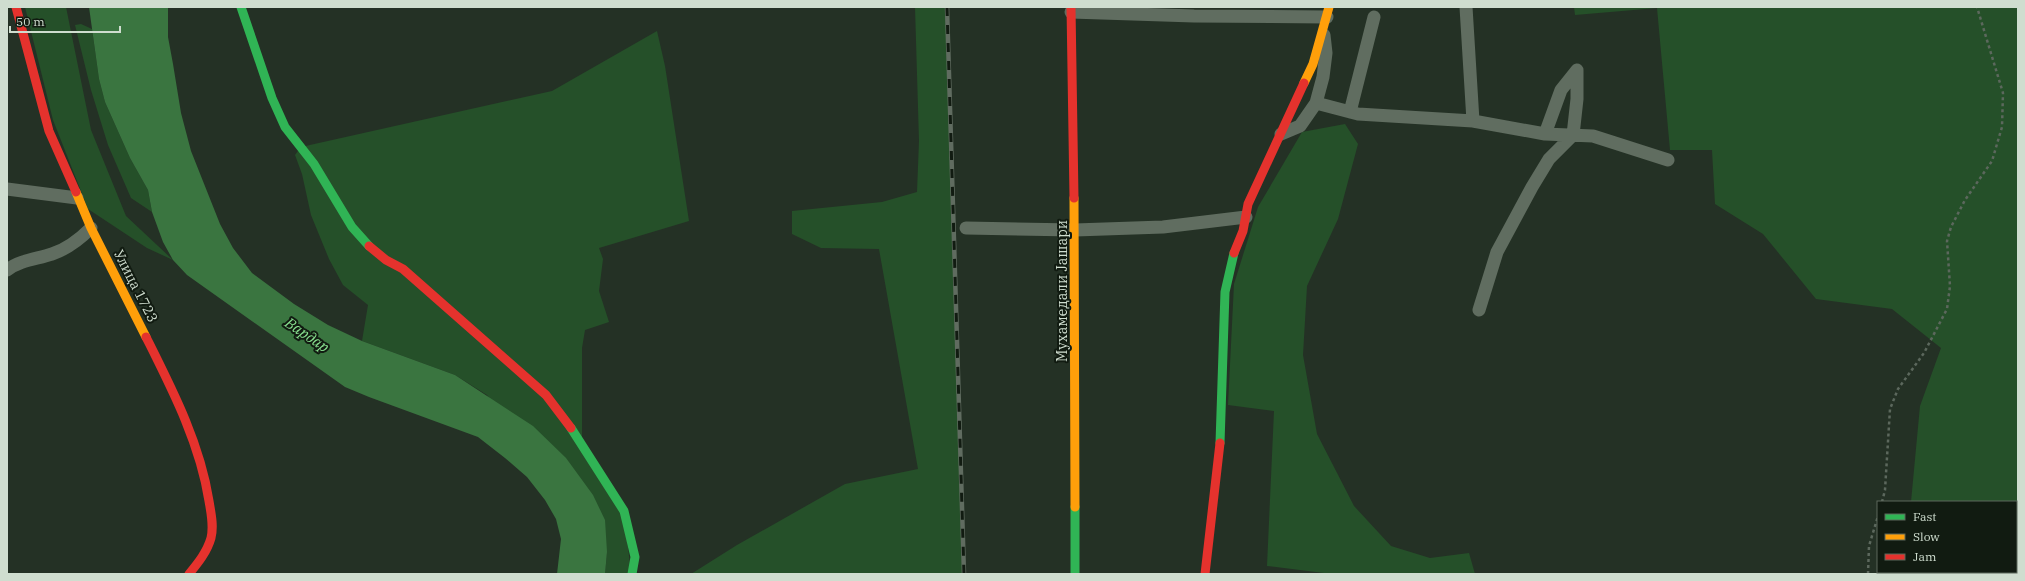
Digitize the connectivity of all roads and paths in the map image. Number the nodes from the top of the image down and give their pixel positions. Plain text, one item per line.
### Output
1 (16, 7) edge
2 (241, 7) edge
3 (1466, 7) edge
4 (1977, 7) edge
5 (1071, 10) edge
6 (1374, 17) dead end
7 (1326, 18) edge
8 (1316, 103) junction
9 (1350, 112) junction
10 (1473, 121) junction
11 (1281, 134) junction
12 (1545, 134) junction
13 (1573, 135) junction
14 (1668, 160) dead end
15 (7, 189) edge
16 (77, 198) junction
17 (1246, 217) junction
18 (91, 228) junction
19 (966, 228) dead end
20 (1075, 230) junction
21 (7, 270) edge
22 (1478, 310) dead end
23 (1882, 501) edge
24 (1877, 519) edge
25 (189, 574) edge
26 (632, 574) edge
27 (1075, 574) edge
28 (1205, 574) edge
29 (1868, 574) edge

1 - 16 street, Улица 1723
2 - 26 street
3 - 10 street
4 - 23 path
5 - 7 street
5 - 20 street, Мухамедали Јашари
6 - 9 street
7 - 8 street
7 - 11 street
8 - 9 street
8 - 11 street
9 - 10 street
10 - 12 street
11 - 17 street
12 - 13 street
12 - 13 street
13 - 14 street
13 - 22 street
15 - 16 street
16 - 18 street, Улица 1723
17 - 20 street
17 - 28 street
18 - 21 street
18 - 25 street, Улица 1723
19 - 20 street
20 - 27 street, Мухамедали Јашари
24 - 29 path

